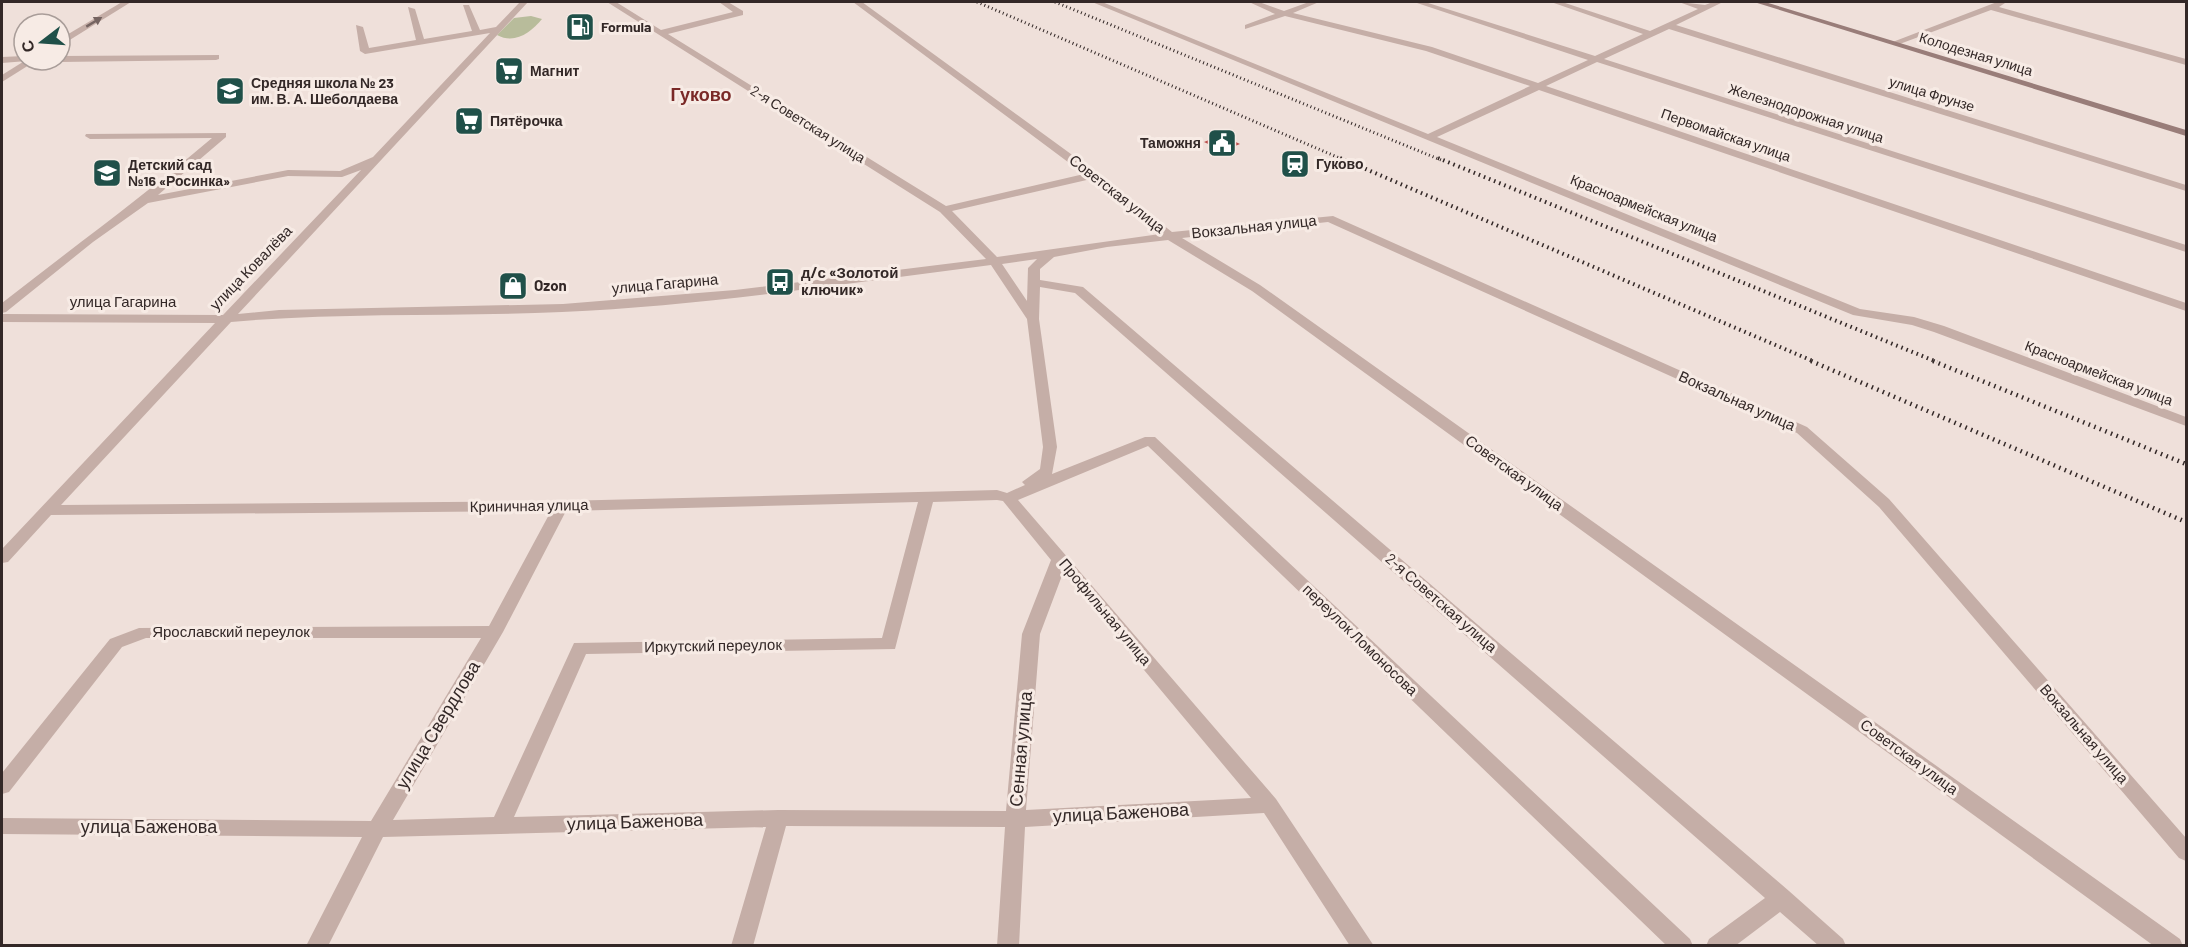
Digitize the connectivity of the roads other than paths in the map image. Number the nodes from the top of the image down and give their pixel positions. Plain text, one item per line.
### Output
1 (127, 2) edge
2 (524, 2) edge
3 (611, 2) edge
4 (723, 2) edge
5 (857, 2) edge
6 (1096, 2) edge
7 (1253, 2) edge
8 (1315, 2) edge
9 (1418, 2) edge
10 (1555, 2) edge
11 (1683, 2) edge
12 (1719, 2) edge
13 (1758, 2) edge
14 (2005, 2) edge
15 (466, 7) dead end
16 (1991, 7) junction
17 (1705, 8) junction
18 (411, 9) dead end
19 (1285, 13) junction
20 (1670, 26) junction
21 (359, 27) dead end
22 (1248, 27) dead end
23 (499, 29) junction
24 (663, 32) junction
25 (477, 33) junction
26 (1651, 34) junction
27 (72, 36) edge
28 (421, 42) junction
29 (1894, 43) junction
30 (216, 57) dead end
31 (72, 59) edge
32 (1597, 60) junction
33 (2187, 62) edge
34 (1538, 86) junction
35 (2187, 133) edge
36 (90, 136) dead end
37 (1429, 137) junction
38 (380, 157) junction
39 (1093, 175) junction
40 (2187, 189) edge
41 (145, 200) junction
42 (944, 210) junction
43 (1170, 236) junction
44 (2187, 249) edge
45 (1050, 254) junction
46 (994, 261) junction
47 (1036, 283) junction
48 (2187, 307) edge
49 (2, 310) edge
50 (228, 314) junction
51 (2, 318) edge
52 (1033, 319) junction
53 (2187, 422) edge
54 (927, 496) junction
55 (1008, 498) junction
56 (561, 506) junction
57 (49, 510) junction
58 (3, 556) edge
59 (1060, 558) junction
60 (494, 632) junction
61 (2, 786) edge
62 (1269, 806) junction
63 (778, 818) junction
64 (1015, 819) junction
65 (2, 826) edge
66 (500, 826) junction
67 (376, 829) junction
68 (2187, 852) edge
69 (1782, 898) junction
70 (317, 945) edge
71 (742, 945) edge
72 (1008, 945) edge
73 (1363, 945) edge
74 (1682, 945) edge
75 (1717, 945) edge
76 (1835, 945) edge
77 (2172, 945) edge

27 -> 1 street
2 - 23 street, улица Ковалёва
3 - 24 street, 2-я Советская улица
4 - 24 street
5 - 39 street, Советская улица
6 - 37 street, Красноармейская улица
7 - 19 street, Первомайская улица
8 - 19 street
9 - 32 street, Железнодорожная улица
10 - 26 street
11 - 17 street
12 - 17 street
13 - 29 main road, Колодезная улица
14 - 16 street
15 - 25 street
16 - 29 street
16 - 33 street
17 - 20 street
18 - 28 street
19 - 22 street
19 - 34 street, Первомайская улица
20 - 26 street
20 - 40 street, улица Фрунзе
21 - 28 street
23 - 25 street
23 - 38 street, улица Ковалёва
24 - 42 street, 2-я Советская улица
25 - 28 street
26 - 32 street
29 - 35 main road, Колодезная улица
30 - 31 street
32 - 34 street
32 - 44 street, Железнодорожная улица
34 - 37 street
34 - 48 street, Первомайская улица
36 - 41 street
37 - 53 street, Красноармейская улица
38 - 41 street
38 - 50 street, улица Ковалёва
39 - 42 street
39 - 43 street, Советская улица
41 - 49 street
42 - 46 street, 2-я Советская улица
43 - 45 street, Вокзальная улица
43 - 68 street, Вокзальная улица
43 - 77 street, Советская улица
45 - 46 street, улица Гагарина
45 - 47 street
46 - 50 street, улица Гагарина
46 - 52 street, 2-я Советская улица
47 - 52 street
47 - 69 street, 2-я Советская улица
49 - 50 street, улица Гагарина
50 - 51 street, улица Гагарина
50 - 57 street, улица Ковалёва
52 - 55 street
54 - 55 street, Криничная улица
54 - 56 street, Криничная улица
54 - 66 street, Иркутский переулок
55 - 59 street, Профильная улица
55 - 74 street, переулок Ломоносова
56 - 57 street, Криничная улица
56 - 60 street, улица Свердлова
57 - 58 street, улица Ковалёва
59 - 62 street, Профильная улица
59 - 64 street, Сенная улица
60 - 61 street, Ярославский переулок
60 - 67 street, улица Свердлова
62 - 64 street, улица Баженова
62 - 73 street, Профильная улица
63 - 64 street, улица Баженова
63 - 66 street, улица Баженова
63 - 71 street
64 - 72 street, Сенная улица
65 - 67 street, улица Баженова
66 - 67 street, улица Баженова
67 - 70 street, улица Свердлова
69 - 75 street
69 - 76 street, 2-я Советская улица

